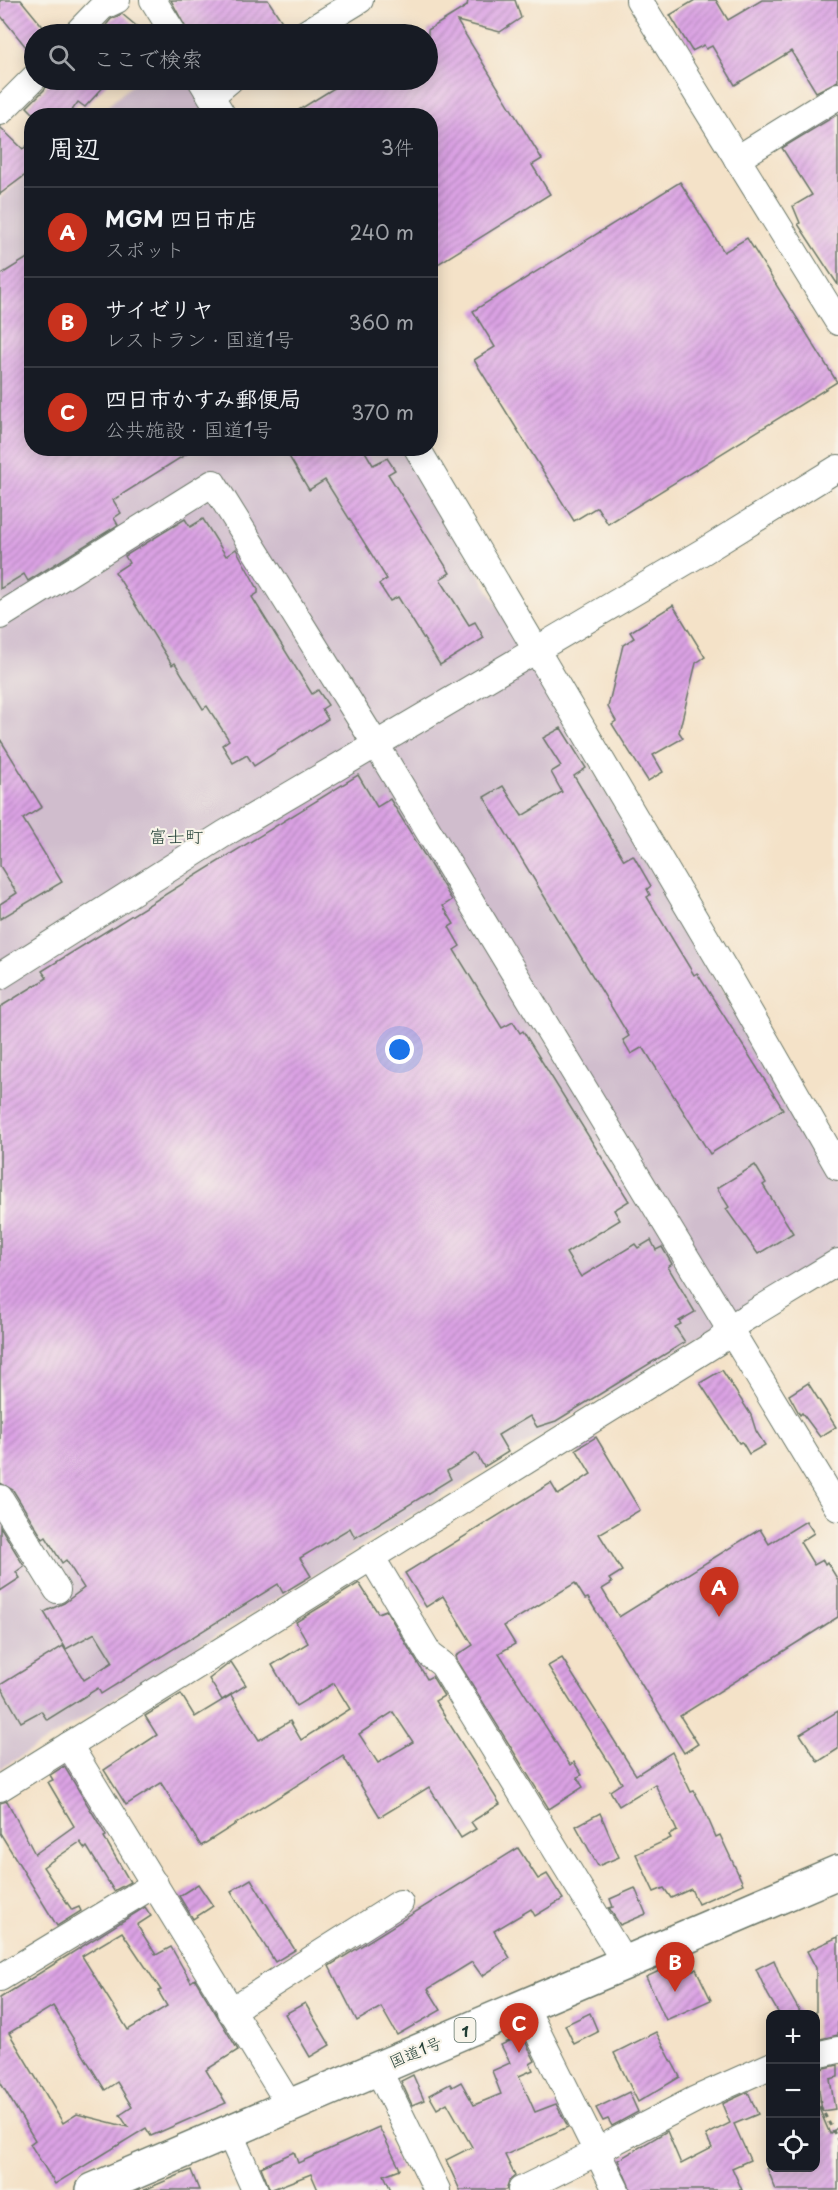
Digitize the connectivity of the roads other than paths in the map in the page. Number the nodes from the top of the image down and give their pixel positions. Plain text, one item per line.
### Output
1 (117, 0) edge
2 (153, 0) edge
3 (360, 0) edge
4 (639, 0) edge
5 (86, 24) edge
6 (168, 24) edge
7 (320, 24) edge
8 (24, 88) edge
9 (838, 96) edge
10 (0, 112) edge
11 (737, 159) junction
12 (838, 322) edge
13 (422, 456) edge
14 (838, 468) edge
15 (0, 616) edge
16 (536, 651) junction
17 (375, 743) junction
18 (0, 976) edge
19 (838, 1167) edge
20 (838, 1262) edge
21 (729, 1328) junction
22 (0, 1498) edge
23 (838, 1508) edge
24 (372, 1558) junction
25 (57, 1590) dead end
26 (69, 1744) junction
27 (0, 1788) edge
28 (838, 1872) edge
29 (155, 1884) junction
30 (400, 1903) dead end
31 (624, 1962) junction
32 (0, 1978) edge
33 (524, 2005) junction
34 (230, 2011) junction
35 (838, 2050) edge
36 (820, 2054) edge
37 (377, 2067) junction
38 (766, 2068) edge
39 (290, 2106) junction
40 (229, 2132) junction
41 (597, 2151) junction
42 (535, 2187) edge
43 (93, 2190) edge
44 (255, 2190) edge
45 (437, 2190) edge
46 (616, 2190) edge

1 - 5 street
2 - 6 street
3 - 7 street
4 - 11 street
8 - 10 street
9 - 11 street
11 - 12 street
13 - 16 street
14 - 16 street
15 - 17 street
16 - 17 street
16 - 19 street
17 - 18 street
17 - 21 street
20 - 21 street
21 - 23 street
21 - 24 street
22 - 25 street
24 - 26 street
24 - 31 street
26 - 27 street
26 - 29 street
28 - 31 highway, 国道1号 / 1
29 - 32 street
29 - 34 street
30 - 34 street
31 - 33 highway, 国道1号 / 1
33 - 37 highway, 国道1号 / 1
33 - 41 street
34 - 39 street
35 - 36 street
37 - 39 highway, 国道1号 / 1
37 - 45 street
38 - 41 street
39 - 40 highway, 国道1号 / 1
40 - 43 highway, 国道1号 / 1
40 - 44 street
41 - 42 street
41 - 46 street

